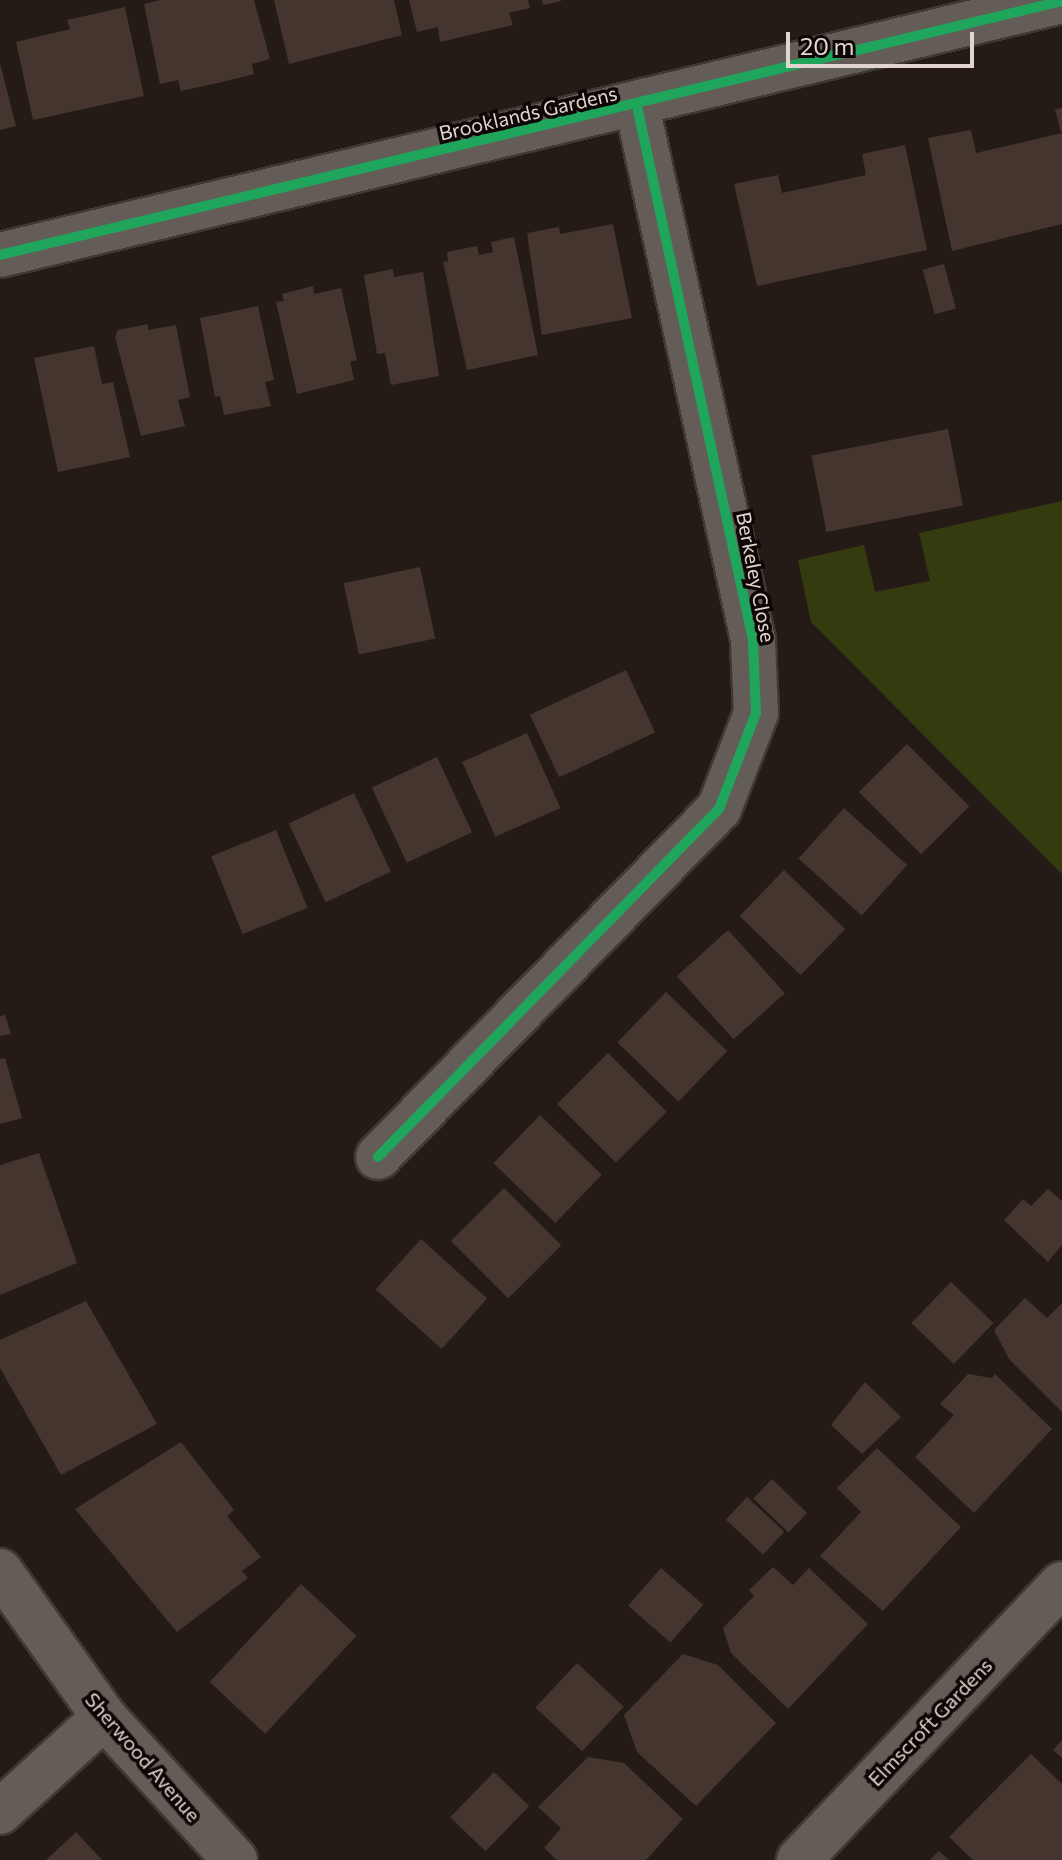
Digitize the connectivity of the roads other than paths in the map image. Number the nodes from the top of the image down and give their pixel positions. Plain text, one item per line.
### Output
1 (1062, 1) edge
2 (637, 106) junction
3 (0, 255) edge
4 (378, 1157) dead end
5 (0, 1571) edge
6 (1062, 1584) edge
7 (104, 1717) junction
8 (0, 1812) edge
9 (235, 1860) edge
10 (799, 1860) edge

1 - 2 street, Brooklands Gardens
2 - 3 street, Brooklands Gardens
2 - 4 street, Berkeley Close
5 - 7 street, Sherwood Avenue
6 - 10 street, Elmscroft Gardens
7 - 8 street
7 - 9 street, Sherwood Avenue

